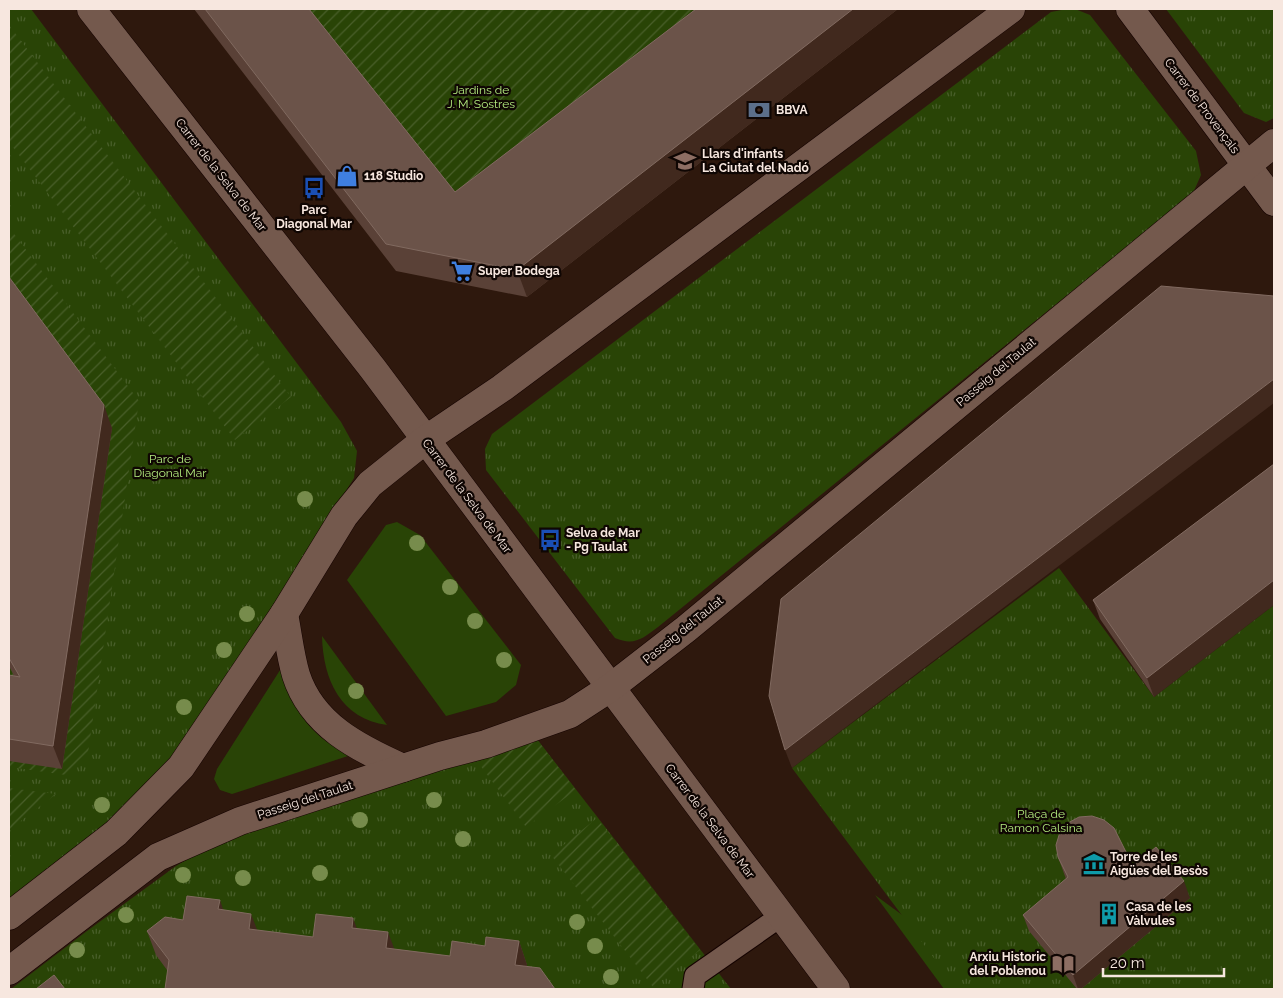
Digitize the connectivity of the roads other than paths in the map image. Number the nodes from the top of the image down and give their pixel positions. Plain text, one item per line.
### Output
1 (91, 9) edge
2 (1012, 9) edge
3 (1130, 9) edge
4 (1274, 143) edge
5 (1246, 165) junction
6 (1274, 202) edge
7 (425, 440) junction
8 (284, 614) junction
9 (610, 688) junction
10 (403, 768) junction
11 (9, 916) edge
12 (781, 916) junction
13 (9, 971) edge
14 (693, 989) edge
15 (836, 989) edge

1 - 7 street, Carrer de la Selva de Mar
2 - 7 street
3 - 5 street, Carrer de Provençals
4 - 5 street, Passeig del Taulat
5 - 6 street, Carrer de Provençals
5 - 9 street, Passeig del Taulat
7 - 8 street
7 - 9 street, Carrer de la Selva de Mar
8 - 10 street
8 - 11 street
9 - 10 street, Passeig del Taulat
9 - 12 street, Carrer de la Selva de Mar
10 - 13 street, Passeig del Taulat
12 - 14 lane
12 - 15 street, Carrer de la Selva de Mar

